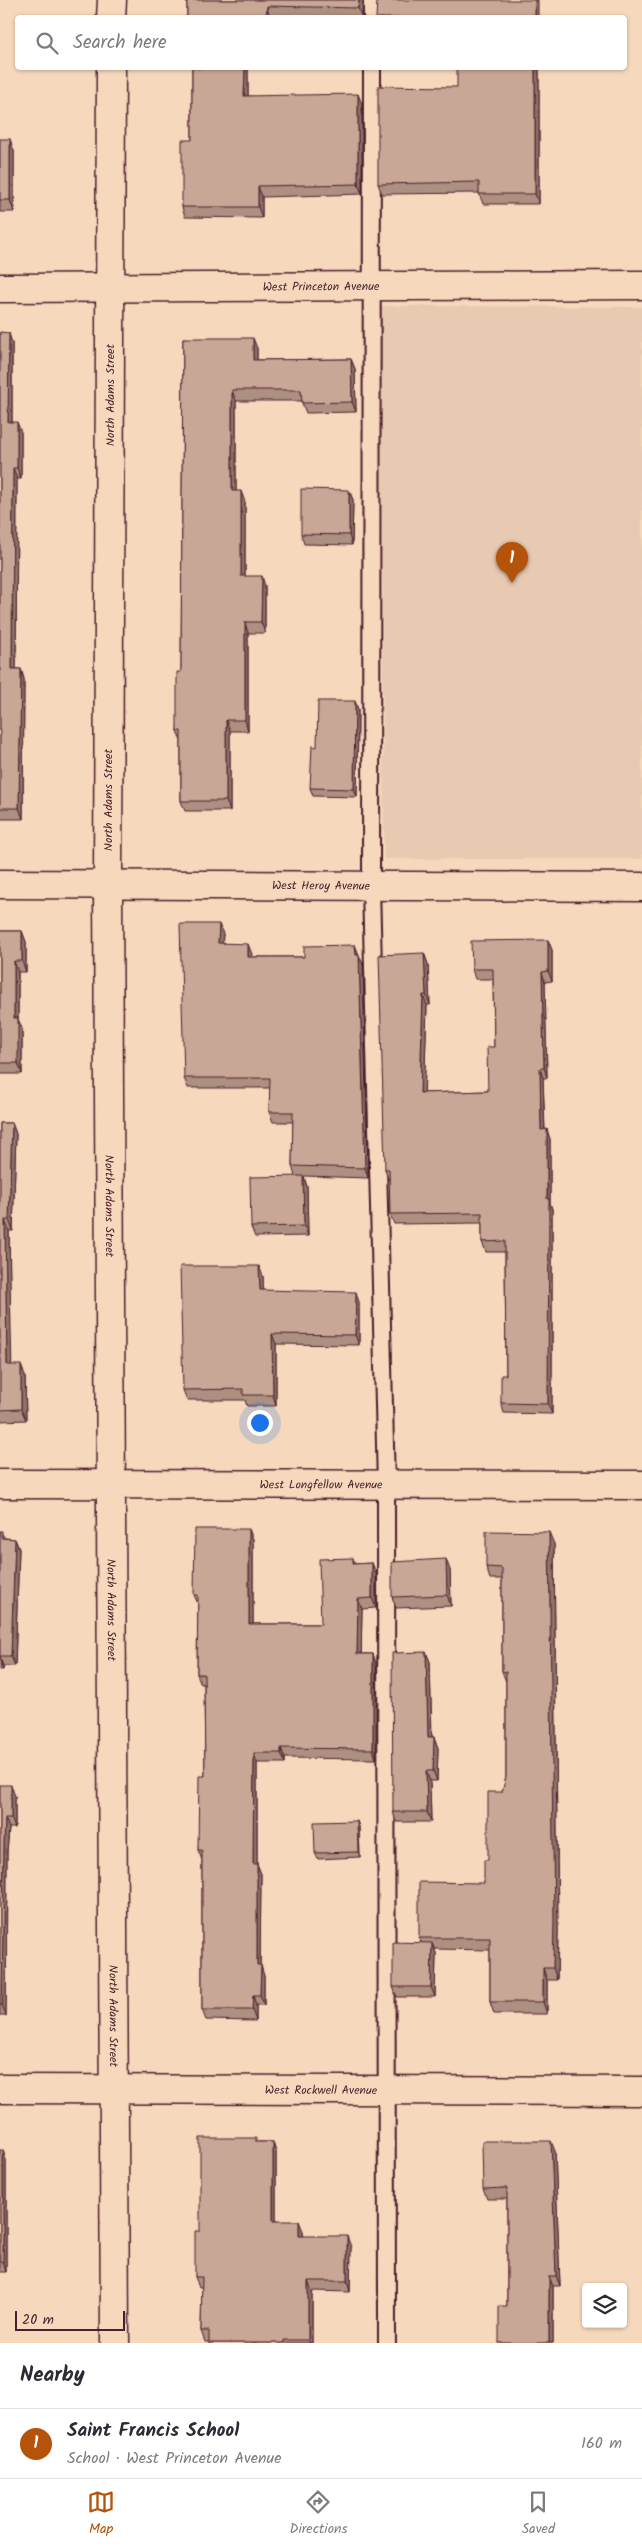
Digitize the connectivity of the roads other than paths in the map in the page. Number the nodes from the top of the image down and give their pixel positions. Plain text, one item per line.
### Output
1 (112, 0) edge
2 (372, 0) edge
3 (112, 15) edge
4 (372, 15) edge
5 (111, 70) edge
6 (372, 70) edge
7 (642, 285) edge
8 (372, 287) junction
9 (0, 288) edge
10 (110, 288) junction
11 (0, 884) edge
12 (108, 884) junction
13 (371, 887) junction
14 (642, 887) edge
15 (0, 1484) edge
16 (109, 1484) junction
17 (386, 1485) junction
18 (642, 1485) edge
19 (0, 2089) edge
20 (114, 2089) junction
21 (387, 2091) junction
22 (642, 2091) edge
23 (115, 2343) edge
24 (387, 2343) edge

1 - 3 street
2 - 4 lane
5 - 10 street, North Adams Street
6 - 8 lane
7 - 8 street, West Princeton Avenue
8 - 10 street, West Princeton Avenue
8 - 13 lane
9 - 10 street, West Princeton Avenue
10 - 12 street, North Adams Street
11 - 12 street, West Heroy Avenue
12 - 13 street, West Heroy Avenue
12 - 16 street, North Adams Street
13 - 14 street, West Heroy Avenue
13 - 17 lane
15 - 16 street, West Longfellow Avenue
16 - 17 street, West Longfellow Avenue
16 - 20 street, North Adams Street
17 - 18 street, West Longfellow Avenue
17 - 21 lane
19 - 20 street, West Rockwell Avenue
20 - 21 street, West Rockwell Avenue
20 - 23 street, North Adams Street
21 - 22 street, West Rockwell Avenue
21 - 24 lane

